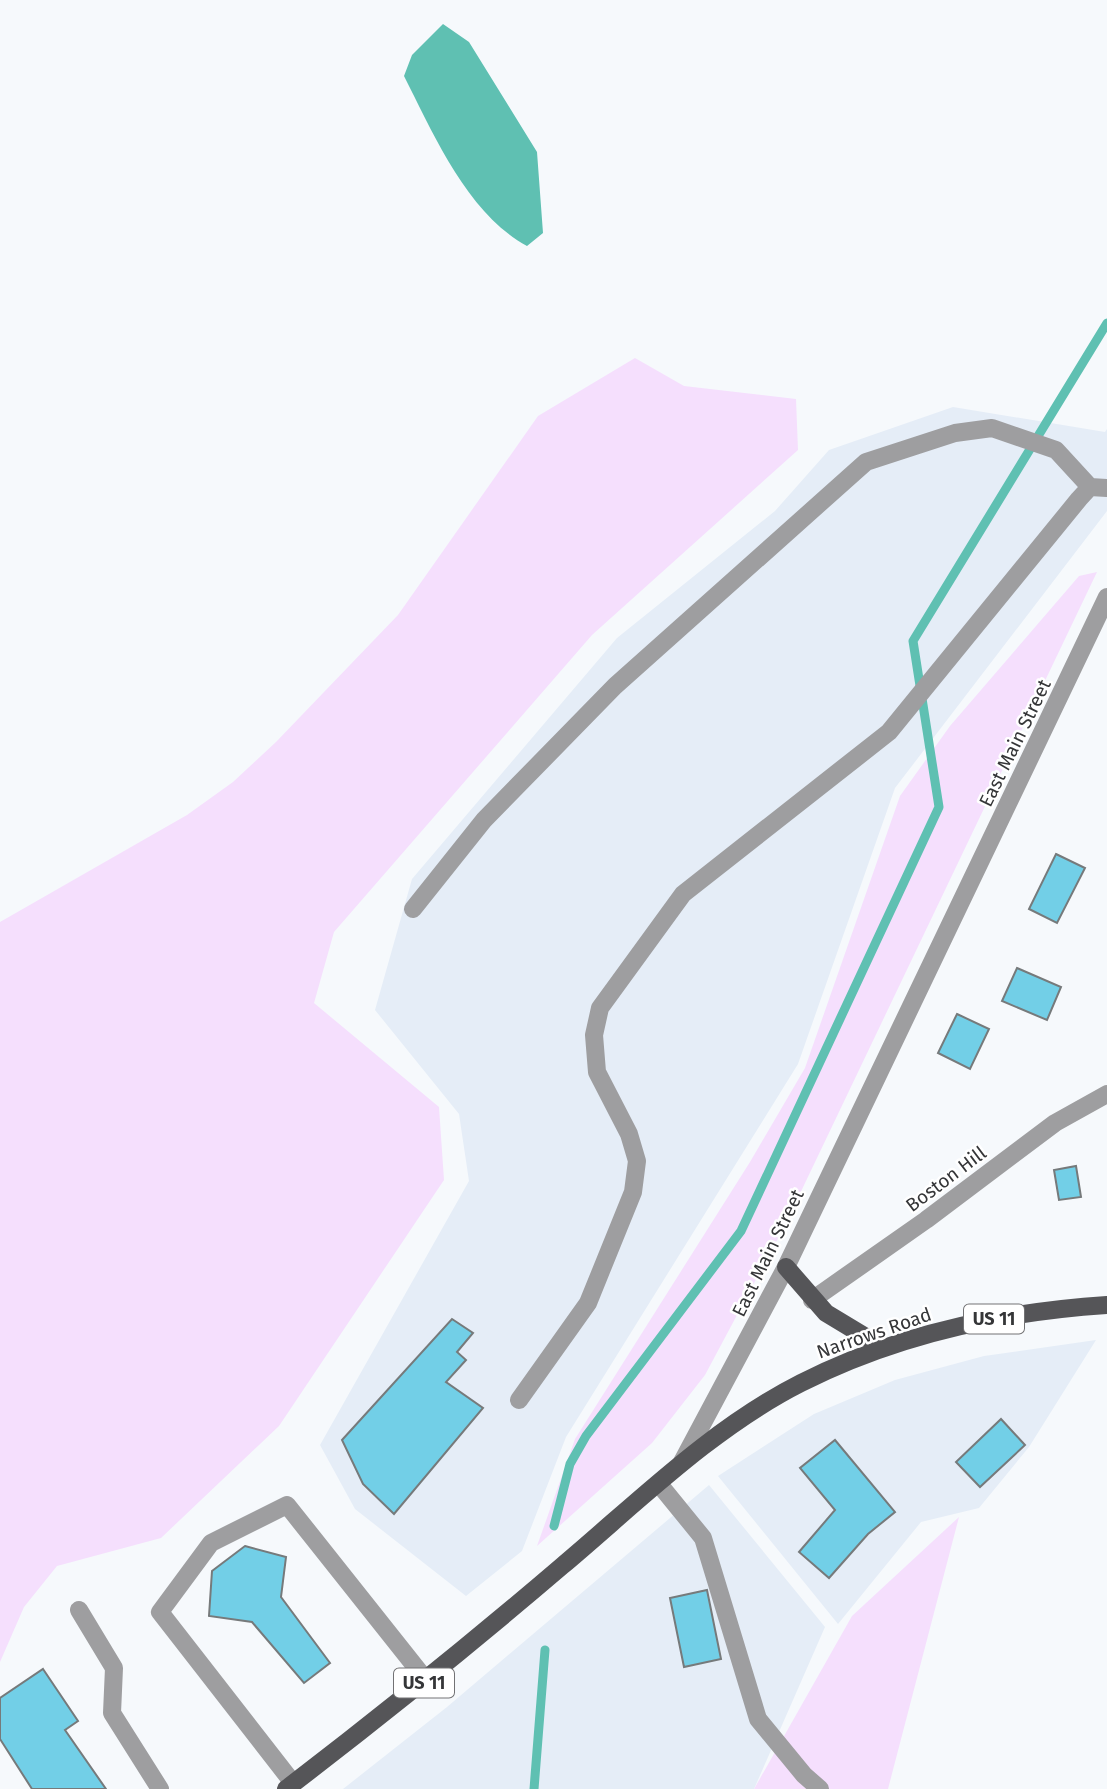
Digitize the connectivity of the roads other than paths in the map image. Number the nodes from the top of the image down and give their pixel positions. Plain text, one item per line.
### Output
1 (1099, 488) edge
2 (1107, 597) edge
3 (413, 909) dead end
4 (1107, 1094) edge
5 (786, 1267) junction
6 (812, 1300) junction
7 (1107, 1305) edge
8 (884, 1348) junction
9 (519, 1400) dead end
10 (681, 1465) junction
11 (659, 1484) junction
12 (79, 1610) dead end
13 (426, 1681) junction
14 (290, 1786) edge
15 (160, 1789) edge
16 (820, 1789) edge

1 - 3 street
1 - 9 street
2 - 5 street, East Main Street
4 - 6 street, Boston Hill
5 - 6 main road
5 - 10 street, East Main Street
6 - 8 main road
7 - 8 main road, Narrows Road / US 11
8 - 10 main road, Narrows Road / US 11
10 - 11 main road, East Main Street / US 11
11 - 13 main road, East Main Street / US 11
11 - 16 street
12 - 15 street
13 - 14 main road, East Main Street / US 11
13 - 14 street

